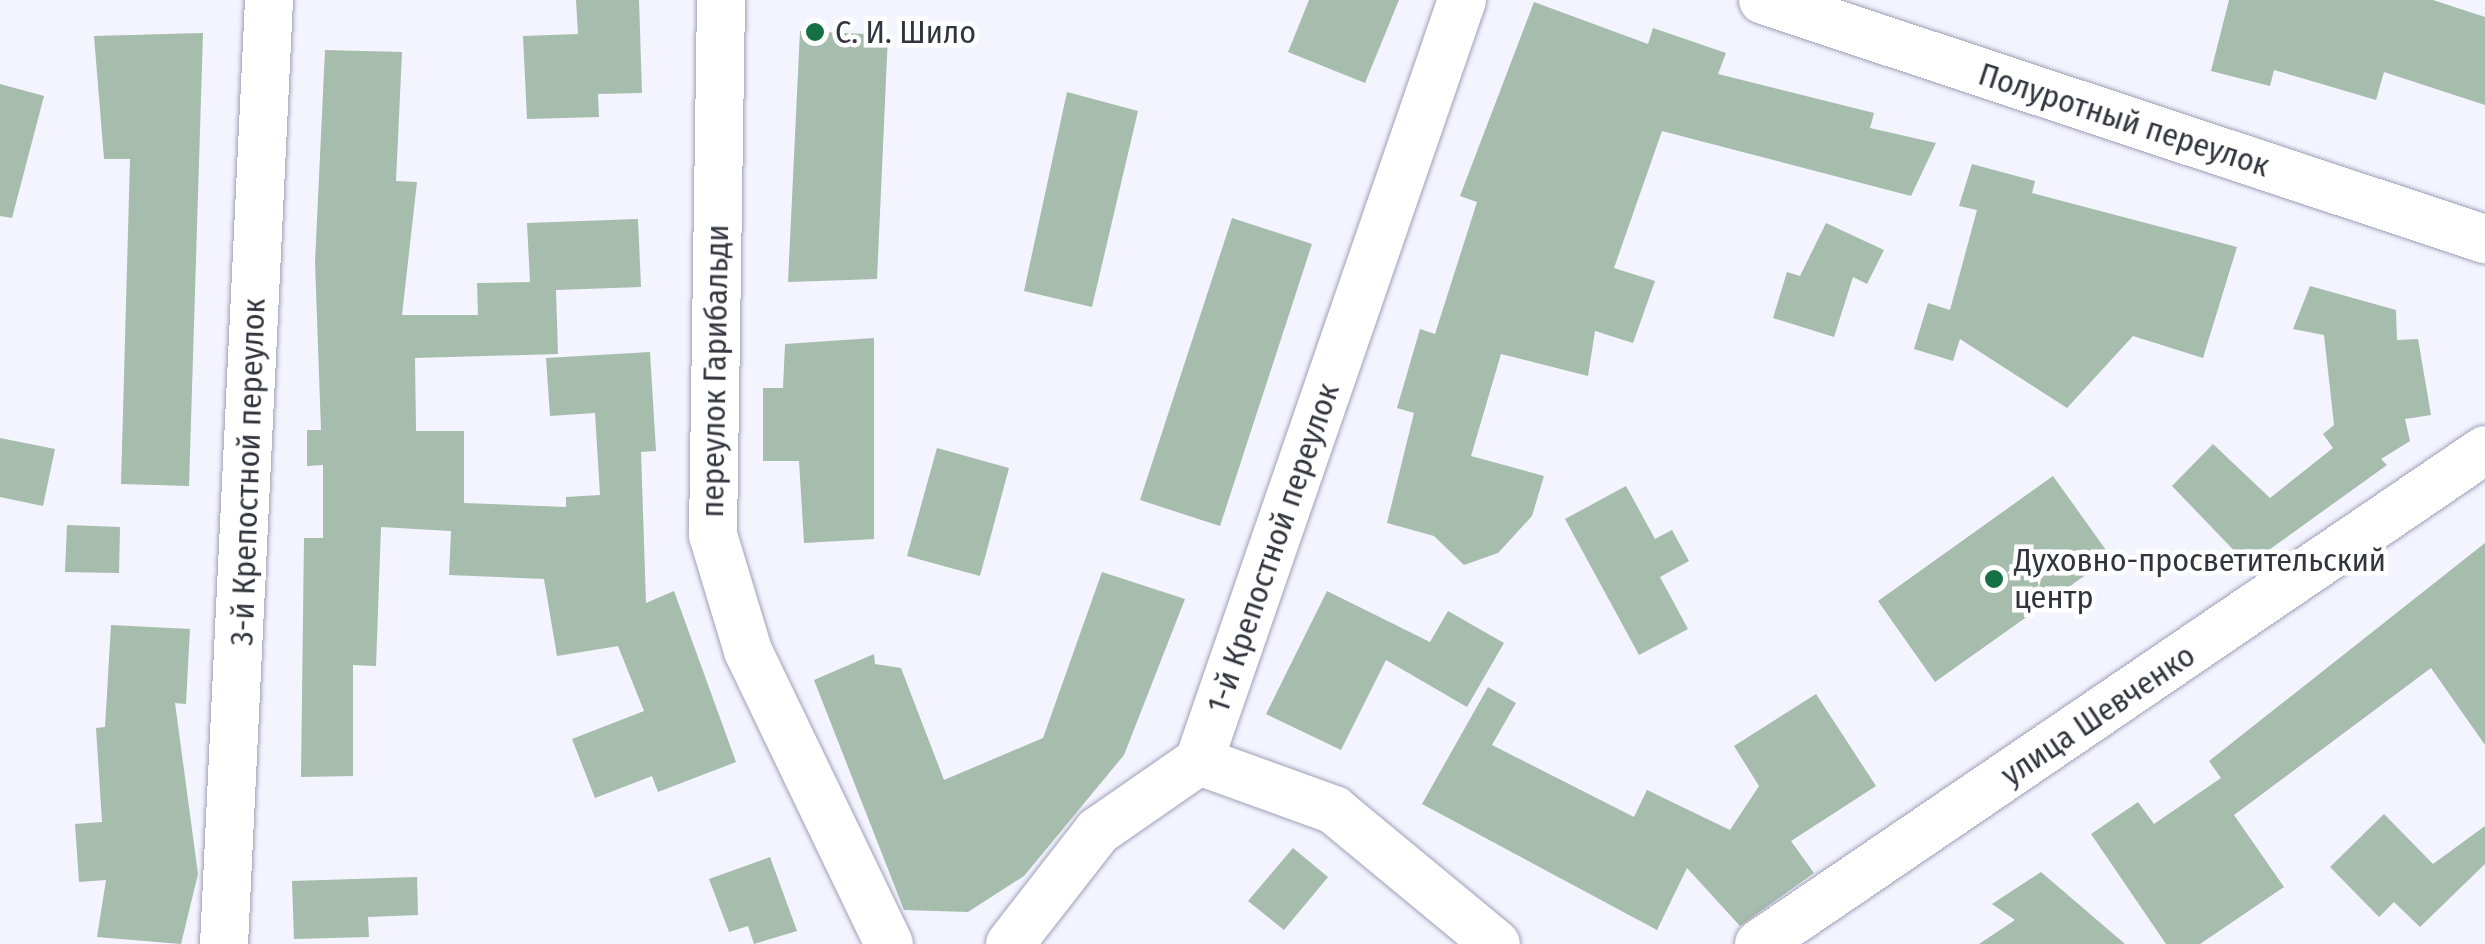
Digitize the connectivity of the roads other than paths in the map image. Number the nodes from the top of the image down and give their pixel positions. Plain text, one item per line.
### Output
1 (268, 0) edge
2 (721, 0) edge
3 (1462, 0) edge
4 (1763, 0) edge
5 (2485, 239) edge
6 (2485, 450) edge
7 (1199, 761) junction
8 (224, 944) edge
9 (890, 944) edge
10 (1010, 944) edge
11 (1496, 944) edge
12 (1759, 944) edge

1 - 8 street, 3-й Крепостной переулок
2 - 9 street, переулок Гарибальди
3 - 7 street, 1-й Крепостной переулок
4 - 5 street, Полуротный переулок
6 - 12 street, улица Шевченко
7 - 10 street
7 - 11 street

